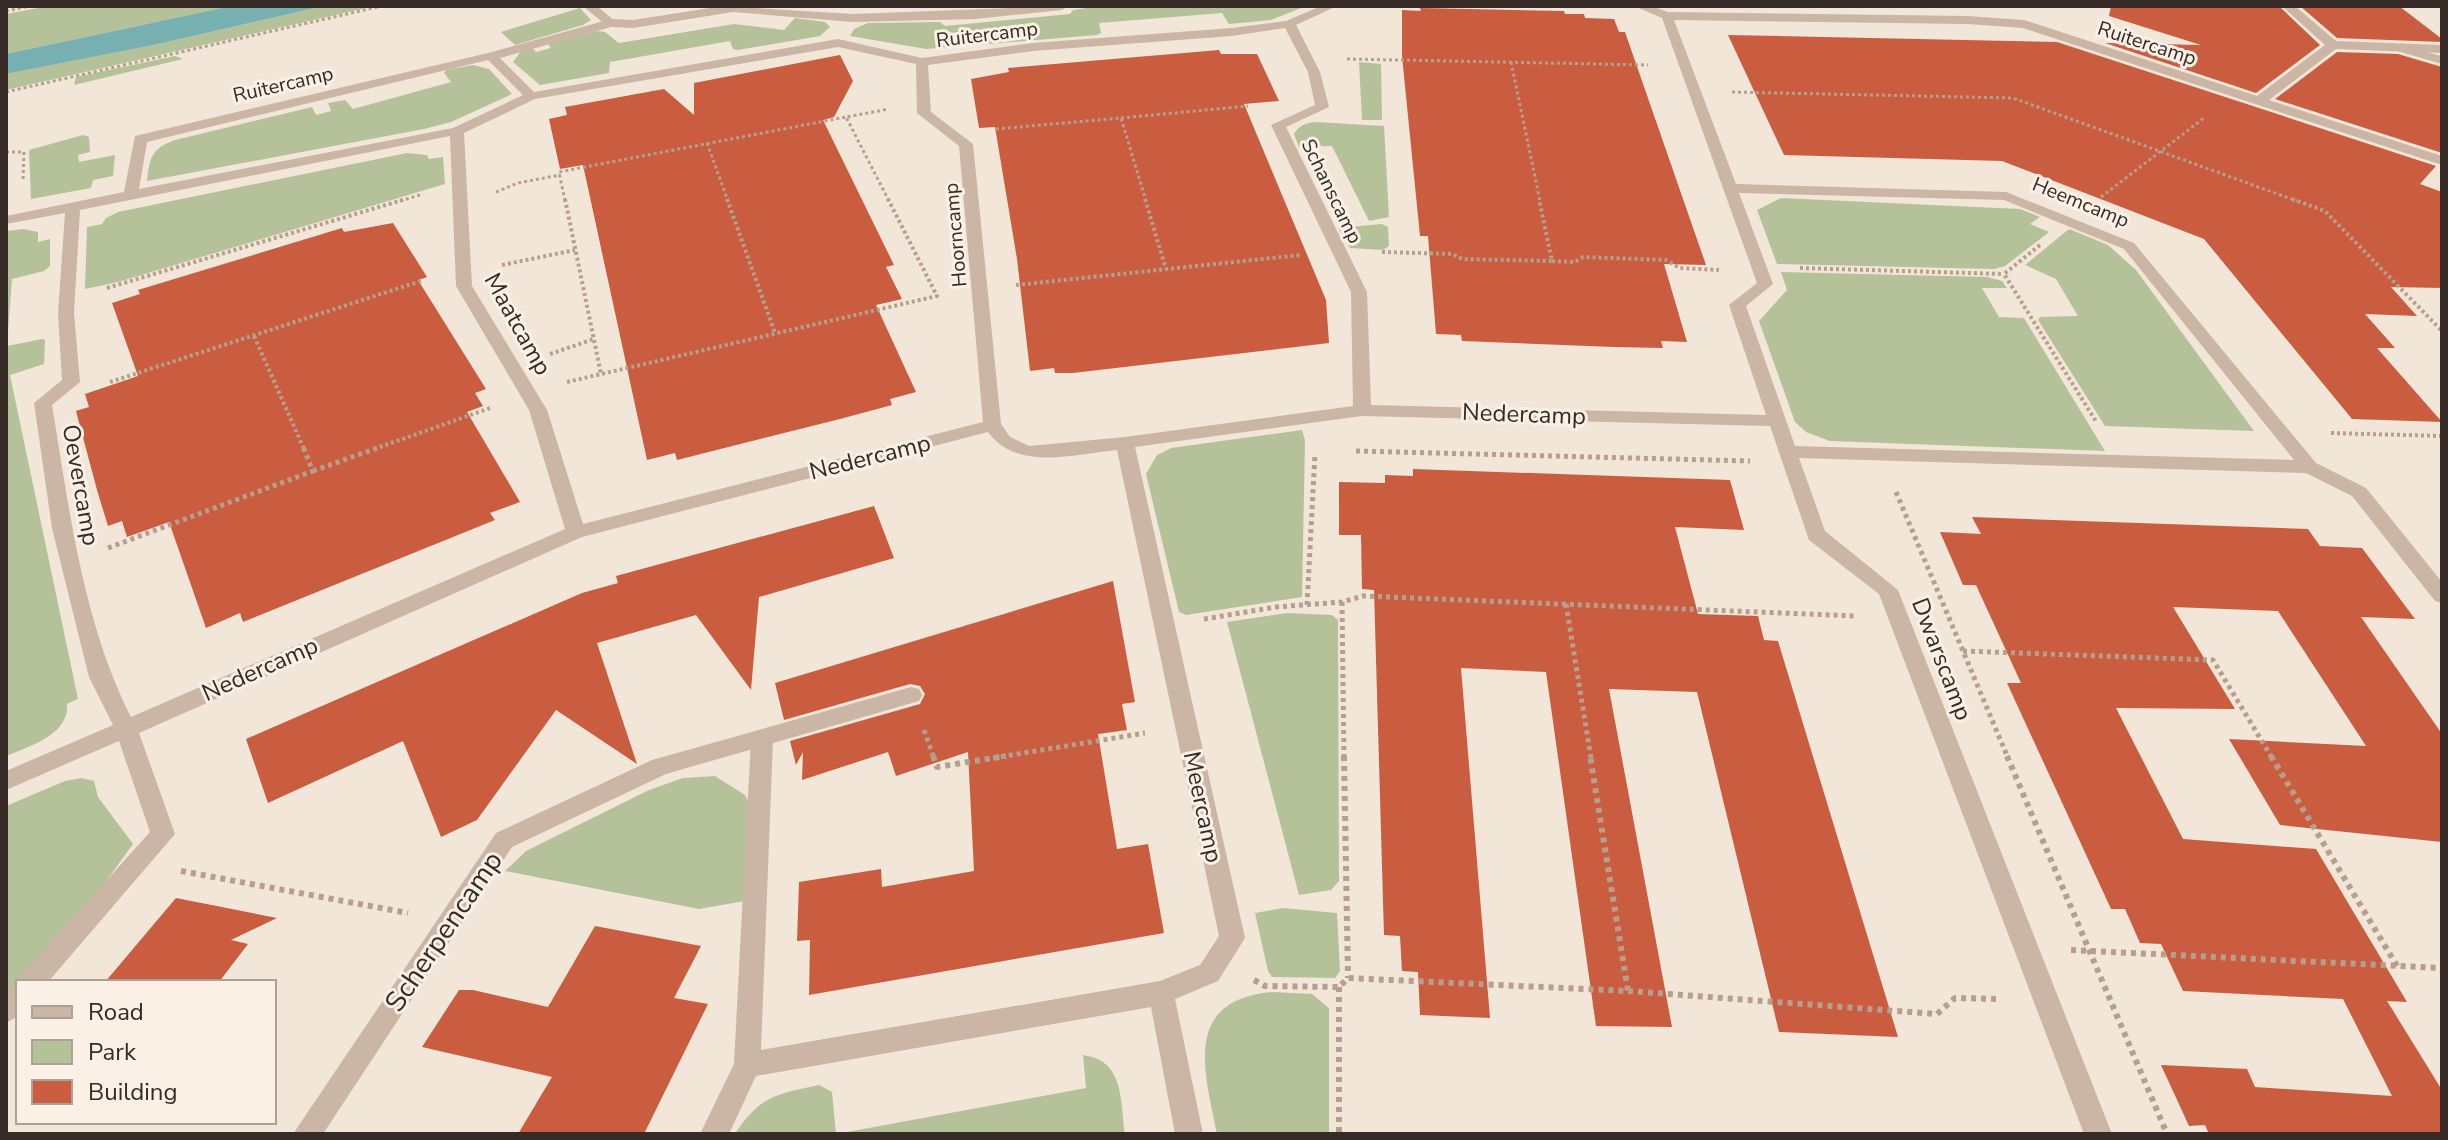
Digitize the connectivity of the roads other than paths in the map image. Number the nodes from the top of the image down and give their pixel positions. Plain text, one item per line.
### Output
1 (589, 6) edge
2 (1062, 6) edge
3 (1331, 6) edge
4 (1640, 6) edge
5 (1957, 6) edge
6 (2288, 6) edge
7 (1667, 16) junction
8 (853, 18) junction
9 (1968, 20) junction
10 (611, 23) junction
11 (1289, 24) junction
12 (838, 43) junction
13 (2333, 45) junction
14 (2401, 48) junction
15 (2442, 49) edge
16 (491, 56) junction
17 (2442, 60) edge
18 (922, 62) junction
19 (531, 96) junction
20 (2259, 101) junction
21 (457, 131) junction
22 (2442, 161) edge
23 (1732, 188) junction
24 (131, 196) junction
25 (73, 207) junction
26 (14, 219) edge
27 (1362, 410) junction
28 (1778, 421) junction
29 (992, 425) junction
30 (1125, 443) junction
31 (1790, 456) junction
32 (2309, 467) junction
33 (576, 532) junction
34 (2442, 596) edge
35 (911, 695) road end
36 (126, 728) junction
37 (762, 739) junction
38 (6, 781) edge
39 (33, 980) edge
40 (1161, 993) junction
41 (747, 1065) junction
42 (307, 1134) edge
43 (714, 1134) edge
44 (1189, 1134) edge
45 (2098, 1134) edge

1 - 10 street
2 - 8 street, Ruitercamp
3 - 11 street, Ruitercamp
4 - 7 street, Ruitercamp
5 - 9 street
6 - 13 street
7 - 9 street, Ruitercamp
7 - 23 street
8 - 10 street, Ruitercamp
8 - 12 street
9 - 20 street, Ruitercamp
10 - 16 street, Ruitercamp
11 - 18 street, Ruitercamp
11 - 27 street, Schanscamp
12 - 18 street, Ruitercamp
12 - 19 street, Ruitercamp
13 - 14 street
13 - 20 street
14 - 15 street
14 - 17 street
16 - 19 street
16 - 24 street, Ruitercamp
18 - 29 street, Hoorncamp
19 - 21 street, Ruitercamp
20 - 22 street, Ruitercamp
21 - 24 street, Ruitercamp
21 - 33 street, Maatcamp
23 - 28 street, Dwarscamp
23 - 32 street, Heemcamp
24 - 25 street, Ruitercamp
25 - 26 street, Ruitercamp
25 - 36 street, Oevercamp
27 - 28 street, Nedercamp
27 - 30 street, Nedercamp
28 - 31 street, Dwarscamp
29 - 30 street, Nedercamp
29 - 33 street, Nedercamp
30 - 40 street, Meercamp
31 - 32 street, Heemcamp
31 - 45 street, Dwarscamp
32 - 34 street, Heemcamp
33 - 36 street, Nedercamp
35 - 37 street, Scherpencamp
36 - 38 street, Nedercamp
36 - 39 street
37 - 41 street
37 - 42 street, Scherpencamp
40 - 41 street
40 - 44 street
41 - 43 street

